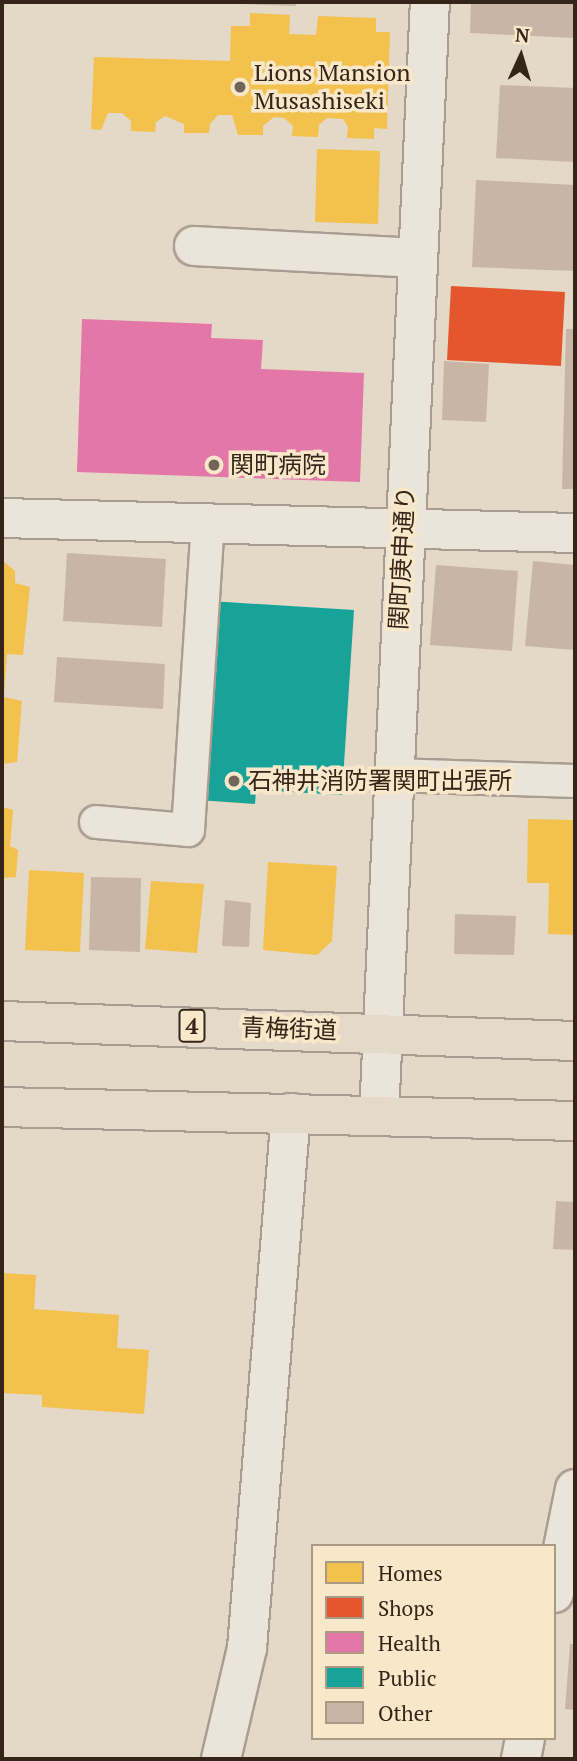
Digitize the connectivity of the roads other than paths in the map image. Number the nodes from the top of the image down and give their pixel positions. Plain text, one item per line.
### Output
1 (430, 2) edge
2 (194, 246) dead end
3 (417, 258) junction
4 (2, 518) edge
5 (208, 524) junction
6 (403, 529) junction
7 (575, 533) edge
8 (393, 775) junction
9 (575, 781) edge
10 (96, 822) dead end
11 (2, 1021) edge
12 (382, 1032) junction
13 (575, 1041) edge
14 (2, 1107) edge
15 (291, 1114) junction
16 (379, 1115) junction
17 (575, 1121) edge
18 (575, 1489) edge
19 (556, 1583) edge
20 (525, 1740) edge
21 (221, 1759) edge
22 (521, 1759) edge

1 - 3 street, 関町庚申通り
2 - 3 street
3 - 6 street, 関町庚申通り
4 - 5 street
5 - 6 street
5 - 10 lane
6 - 7 street
6 - 8 street, 関町庚申通り
8 - 9 lane
8 - 12 street, 関町庚申通り
11 - 12 main road, 青梅街道 / 4
12 - 13 main road, 青梅街道 / 4
12 - 16 street, 関町庚申通り
14 - 15 main road
15 - 16 main road
15 - 21 street
16 - 17 main road
18 - 19 street
20 - 22 street

